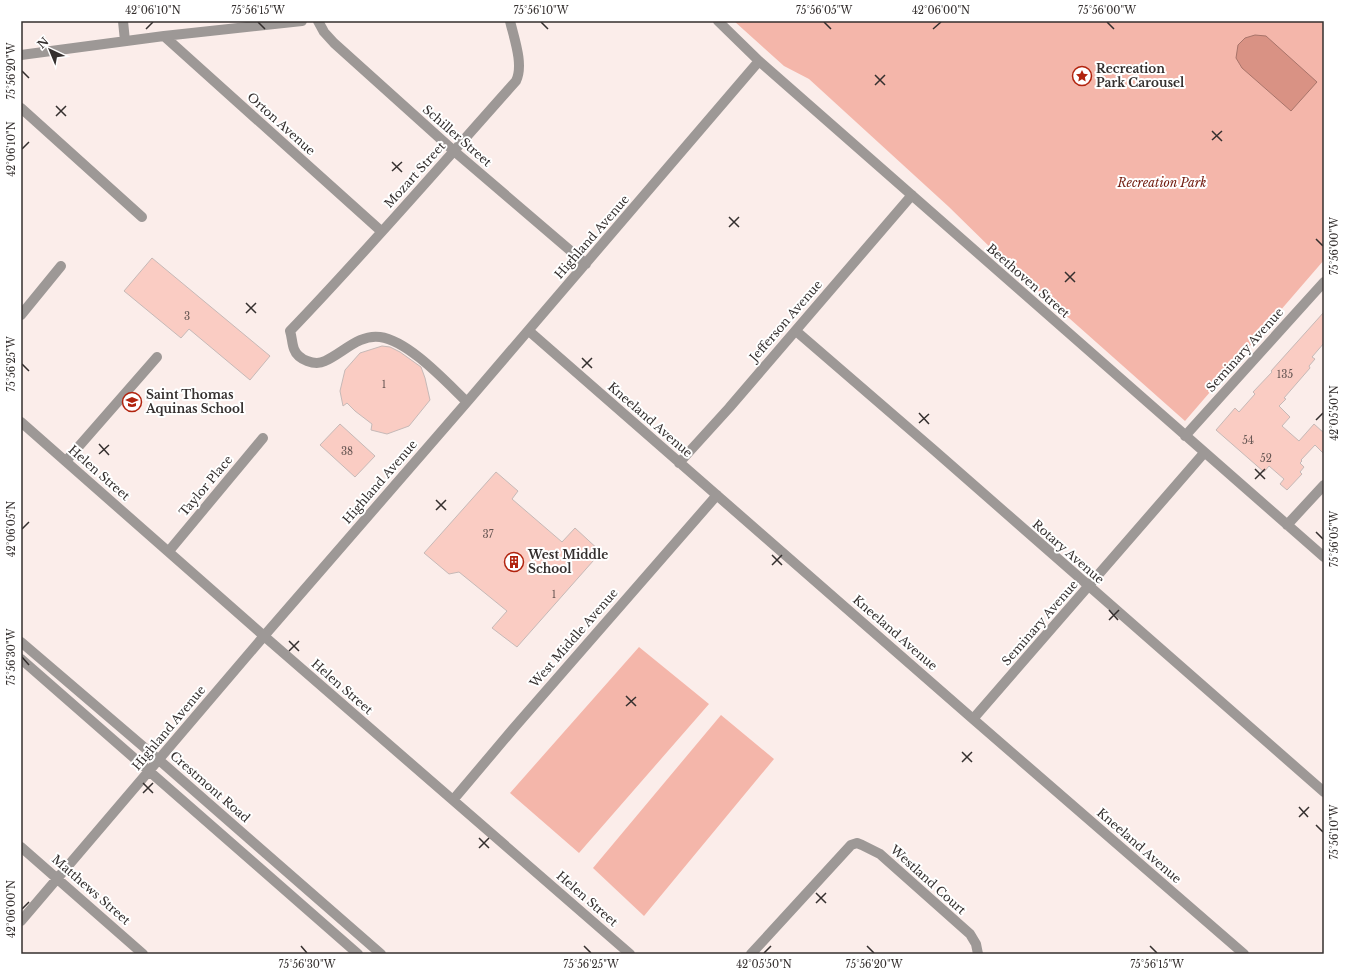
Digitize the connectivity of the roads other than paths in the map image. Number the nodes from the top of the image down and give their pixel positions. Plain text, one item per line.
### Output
1 (123, 21) edge
2 (302, 21) edge
3 (318, 21) edge
4 (510, 21) edge
5 (718, 21) edge
6 (164, 36) junction
7 (125, 41) junction
8 (21, 55) edge
9 (759, 61) junction
10 (21, 108) edge
11 (454, 150) junction
12 (912, 196) junction
13 (142, 217) dead end
14 (381, 231) junction
15 (586, 264) junction
16 (61, 266) dead end
17 (1324, 282) edge
18 (21, 315) edge
19 (529, 331) junction
20 (796, 331) junction
21 (157, 357) dead end
22 (468, 402) junction
23 (21, 422) edge
24 (1185, 436) junction
25 (263, 438) dead end
26 (1204, 453) junction
27 (66, 462) junction
28 (680, 463) junction
29 (1324, 485) edge
30 (717, 495) junction
31 (1287, 525) junction
32 (169, 551) junction
33 (1324, 558) edge
34 (1089, 587) junction
35 (264, 636) junction
36 (21, 642) edge
37 (21, 659) edge
38 (973, 719) junction
39 (159, 760) junction
40 (149, 772) junction
41 (1324, 792) edge
42 (453, 800) junction
43 (21, 847) edge
44 (57, 878) junction
45 (302, 885) junction
46 (293, 897) junction
47 (21, 920) edge
48 (143, 954) edge
49 (358, 954) edge
50 (381, 954) edge
51 (630, 954) edge
52 (751, 954) edge
53 (978, 954) edge
54 (1244, 954) edge

1 - 7 street
2 - 6 street
3 - 11 street, Schiller Street
4 - 11 street, Mozart Street
5 - 9 street, Beethoven Street
6 - 7 street
6 - 14 street, Orton Avenue
7 - 8 street
9 - 12 street, Beethoven Street
9 - 15 street, Highland Avenue
10 - 13 street
11 - 14 street, Mozart Street
11 - 15 street, Schiller Street
12 - 20 street, Jefferson Avenue
12 - 24 street, Beethoven Street
14 - 22 street, Mozart Street
15 - 19 street, Highland Avenue
16 - 18 street
17 - 24 street, Seminary Avenue
19 - 22 street, Highland Avenue
19 - 28 street, Kneeland Avenue
20 - 28 street, Jefferson Avenue
20 - 34 street, Rotary Avenue
21 - 27 street
22 - 35 street, Highland Avenue
23 - 27 street, Helen Street
24 - 26 street, Beethoven Street
25 - 32 street, Taylor Place
26 - 31 street, Beethoven Street
26 - 34 street, Seminary Avenue
27 - 32 street, Helen Street
28 - 30 street, Kneeland Avenue
29 - 31 street
30 - 38 street, Kneeland Avenue
30 - 42 street, West Middle Avenue
31 - 33 street, Beethoven Street
32 - 35 street, Helen Street
34 - 38 street, Seminary Avenue
34 - 41 street, Rotary Avenue
35 - 39 street, Highland Avenue
35 - 42 street, Helen Street
36 - 39 street, Crestmont Road
37 - 40 street
38 - 54 street, Kneeland Avenue
39 - 40 street, Highland Avenue
39 - 45 street, Crestmont Road
40 - 44 street, Highland Avenue
40 - 46 street
42 - 51 street, Helen Street
43 - 44 street, Matthews Street
44 - 47 street, Highland Avenue
44 - 48 street, Matthews Street
45 - 46 street
45 - 50 street, Crestmont Road
46 - 49 street
52 - 53 street, Westland Court

